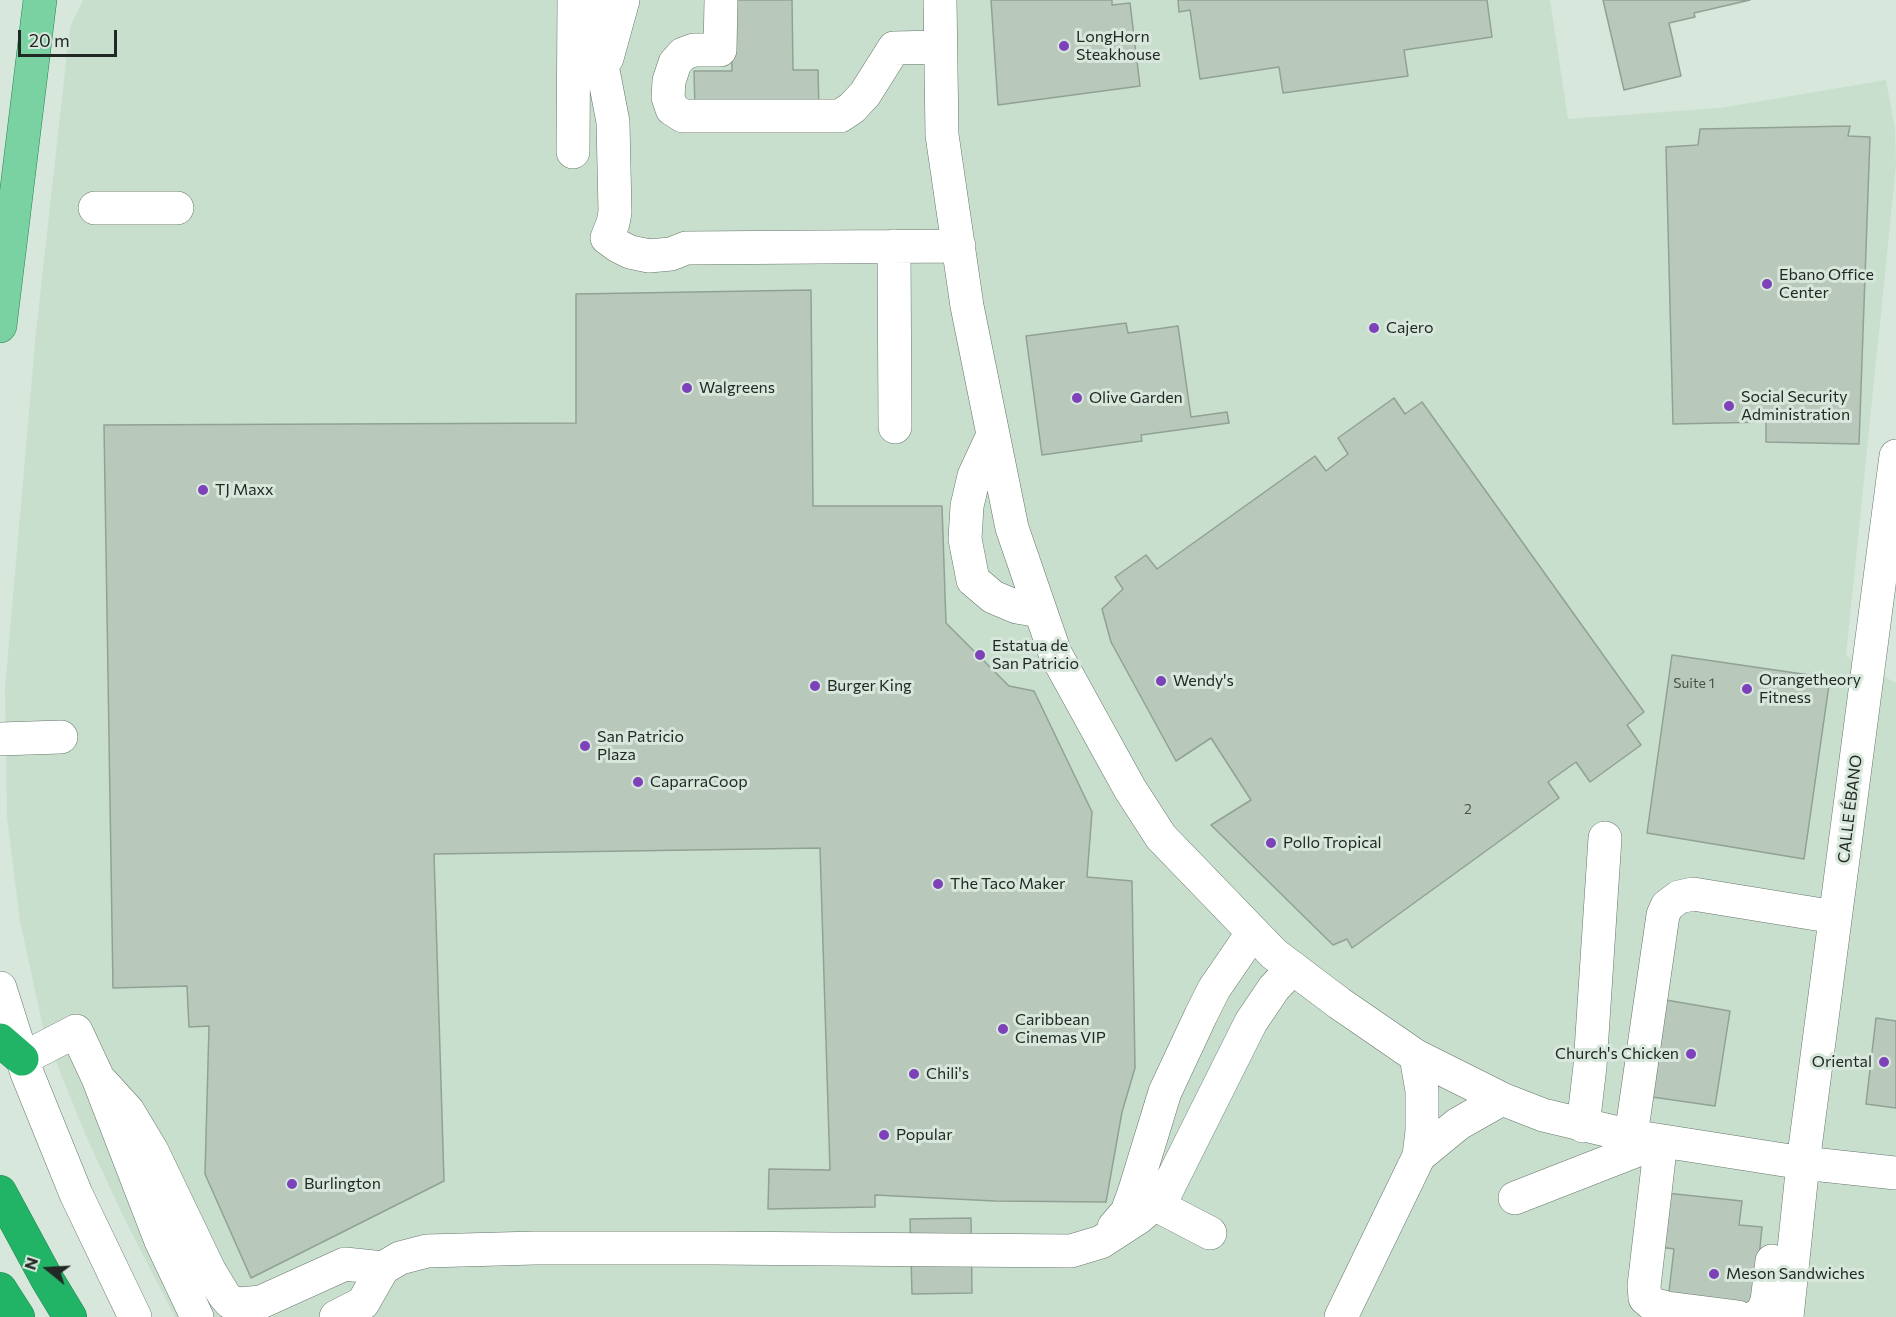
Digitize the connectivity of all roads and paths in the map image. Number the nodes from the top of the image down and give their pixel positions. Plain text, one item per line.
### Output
1 (40, 0) edge
2 (574, 0) edge
3 (593, 0) edge
4 (623, 0) edge
5 (721, 0) edge
6 (940, 0) edge
7 (939, 47) junction
8 (604, 72) junction
9 (573, 152) dead end
10 (95, 208) dead end
11 (177, 208) dead end
12 (894, 246) junction
13 (959, 246) junction
14 (0, 326) edge
15 (895, 427) dead end
16 (993, 435) junction
17 (1896, 456) edge
18 (1040, 611) junction
19 (61, 737) dead end
20 (0, 739) edge
21 (1605, 838) dead end
22 (1835, 917) junction
23 (1273, 951) junction
24 (0, 988) edge
25 (11, 1049) edge
26 (1416, 1056) junction
27 (98, 1078) junction
28 (1502, 1099) junction
29 (1583, 1126) junction
30 (1646, 1139) junction
31 (1419, 1156) junction
32 (1896, 1173) edge
33 (1801, 1179) junction
34 (0, 1192) edge
35 (1143, 1192) junction
36 (1515, 1198) dead end
37 (1210, 1233) dead end
38 (383, 1268) junction
39 (0, 1289) edge
40 (18, 1317) edge
41 (70, 1317) edge
42 (135, 1317) edge
43 (197, 1317) edge
44 (336, 1317) edge
45 (1341, 1317) edge
46 (1738, 1317) edge
47 (1755, 1317) edge
48 (1787, 1317) edge

1 - 14 main road
2 - 9 street
3 - 8 street
4 - 8 street
5 - 7 street
6 - 7 street
7 - 13 street
8 - 12 street
10 - 11 street
12 - 13 street
12 - 15 street
13 - 16 street
16 - 18 street
16 - 18 street
17 - 22 street, CALLE ÉBANO
18 - 23 street
19 - 20 street
21 - 29 street
22 - 30 street
22 - 33 street, CALLE ÉBANO
23 - 26 street
23 - 35 street
23 - 35 street
24 - 25 street
25 - 27 street
25 - 42 street
26 - 28 street
26 - 31 street
27 - 38 street
27 - 43 street
28 - 29 street
28 - 31 street
29 - 30 street
30 - 33 street
30 - 36 street
30 - 46 street
31 - 45 street
32 - 33 street
33 - 47 street
33 - 48 street, CALLE ÉBANO
34 - 41 highway
35 - 37 street
35 - 38 street
38 - 44 street
39 - 40 highway

